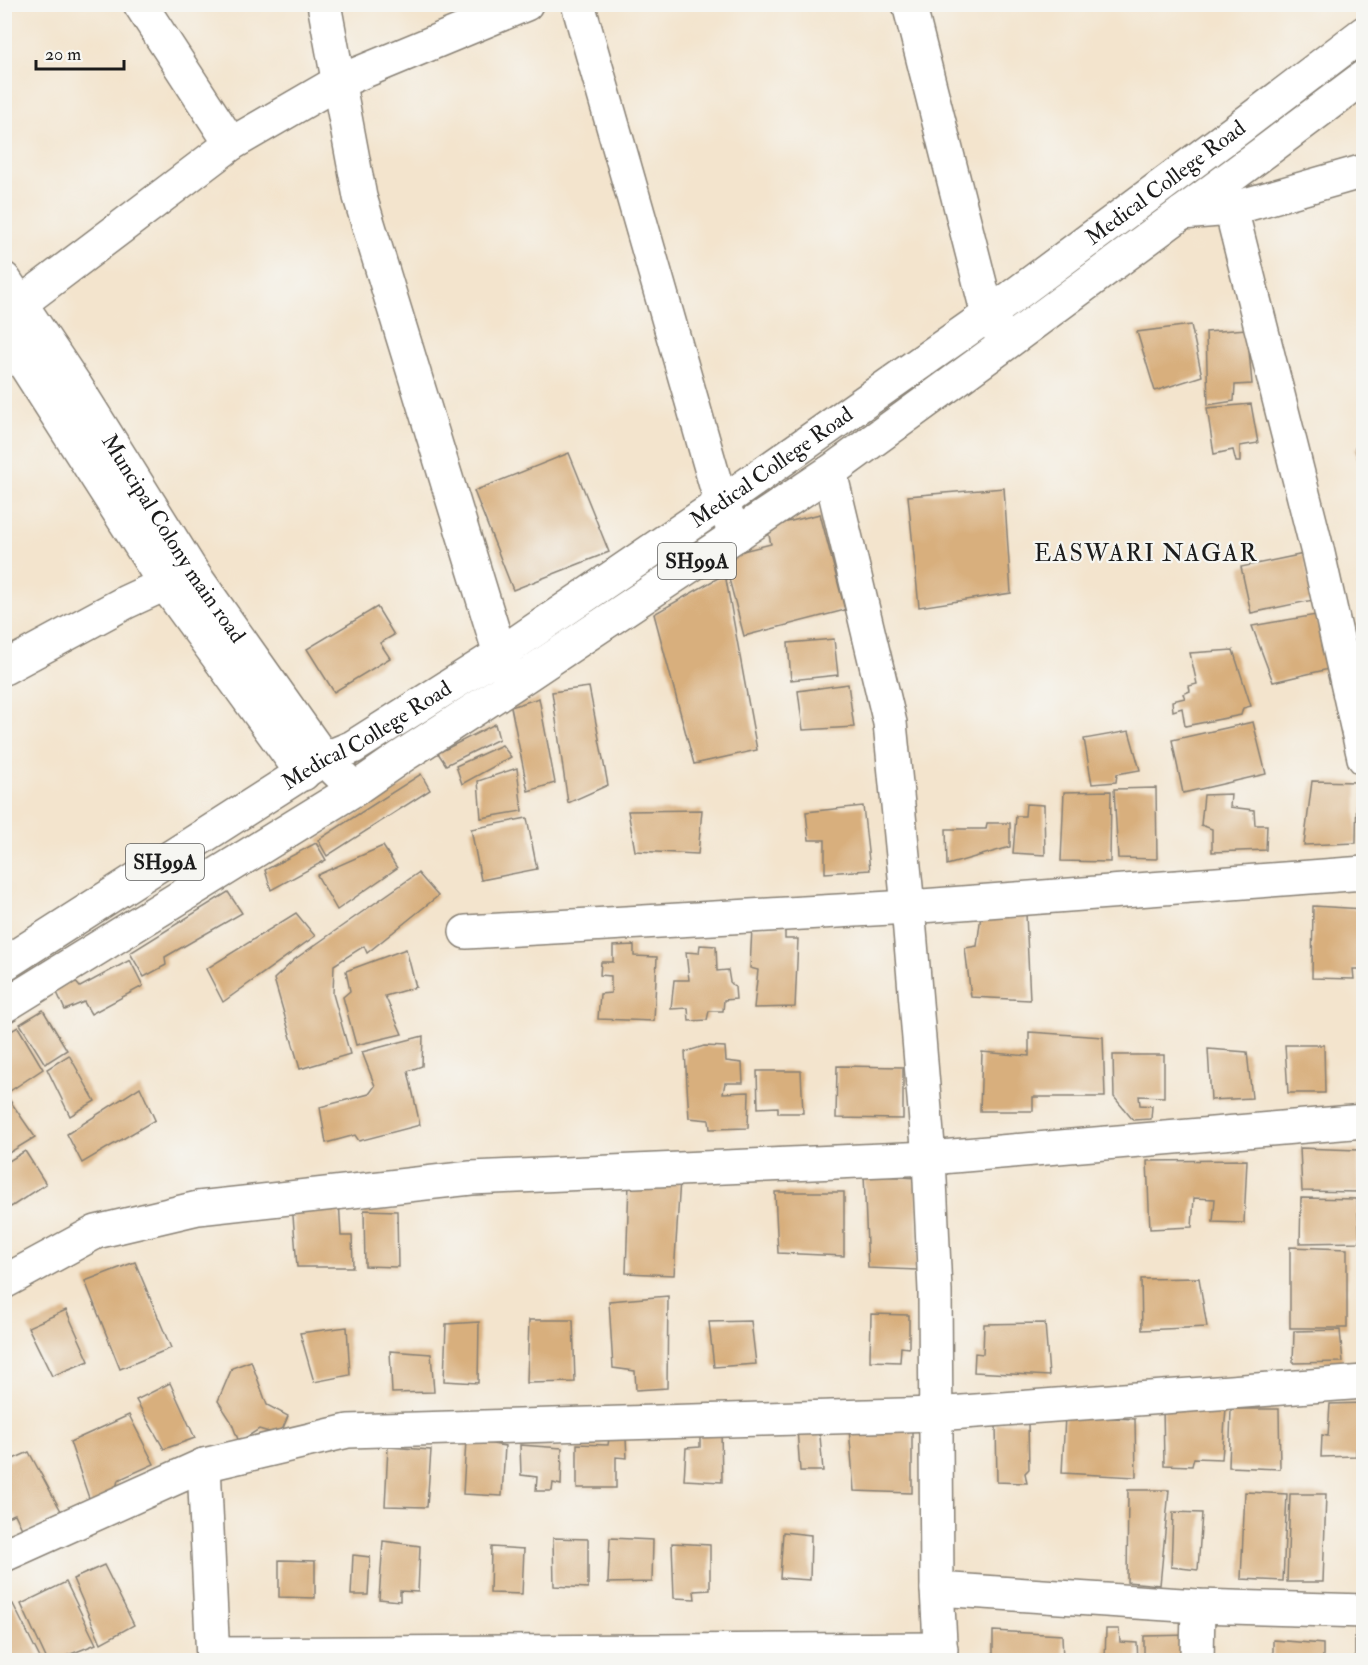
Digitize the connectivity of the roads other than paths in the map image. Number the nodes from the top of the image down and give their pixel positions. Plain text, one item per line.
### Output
1 (140, 4) edge
2 (324, 4) edge
3 (526, 4) edge
4 (578, 4) edge
5 (909, 4) edge
6 (1364, 33) edge
7 (1364, 76) edge
8 (338, 82) junction
9 (231, 144) junction
10 (1364, 171) edge
11 (1231, 209) junction
12 (1182, 213) junction
13 (13, 291) edge
14 (988, 315) junction
15 (1008, 342) junction
16 (17, 343) edge
17 (830, 472) junction
18 (721, 503) junction
19 (737, 535) junction
20 (179, 579) junction
21 (500, 654) junction
22 (4, 668) edge
23 (512, 685) junction
24 (1364, 758) edge
25 (314, 767) junction
26 (355, 789) junction
27 (1364, 873) edge
28 (908, 907) junction
29 (466, 932) dead end
30 (4, 964) edge
31 (4, 1006) edge
32 (1364, 1121) edge
33 (929, 1158) junction
34 (4, 1282) edge
35 (1364, 1382) edge
36 (936, 1414) junction
37 (204, 1465) junction
38 (4, 1555) edge
39 (937, 1588) junction
40 (1198, 1606) junction
41 (1364, 1611) edge
42 (941, 1655) edge
43 (213, 1657) edge
44 (1197, 1660) edge

1 - 9 street
2 - 8 street
3 - 8 street
4 - 18 street
5 - 14 street
6 - 14 street, Medical College Road / SH99A
7 - 12 street, Medical College Road / SH99A
8 - 9 street
8 - 21 street
9 - 13 street
10 - 11 street
11 - 12 street
11 - 24 street
12 - 15 street, Medical College Road / SH99A
13 - 16 street, Muncipal Colony main road
14 - 15 street
14 - 18 street, Medical College Road / SH99A
15 - 17 street, Medical College Road / SH99A
16 - 20 street, Muncipal Colony main road
17 - 19 street, Medical College Road / SH99A
17 - 28 street
18 - 19 street
18 - 21 street, Medical College Road / SH99A
19 - 23 street, Medical College Road / SH99A
20 - 22 street
20 - 25 street, Muncipal Colony main road
21 - 23 street
21 - 25 street, Medical College Road / SH99A
23 - 26 street, Medical College Road / SH99A
25 - 26 street, Muncipal Colony main road
25 - 30 street, Medical College Road / SH99A
26 - 31 street, Medical College Road / SH99A
27 - 28 street
28 - 29 street
28 - 33 street
32 - 33 street
33 - 34 street
33 - 36 street
35 - 36 street
36 - 37 street
36 - 39 street
37 - 38 street
37 - 43 street
39 - 40 street
39 - 42 street
40 - 41 street
40 - 44 street
42 - 43 street

